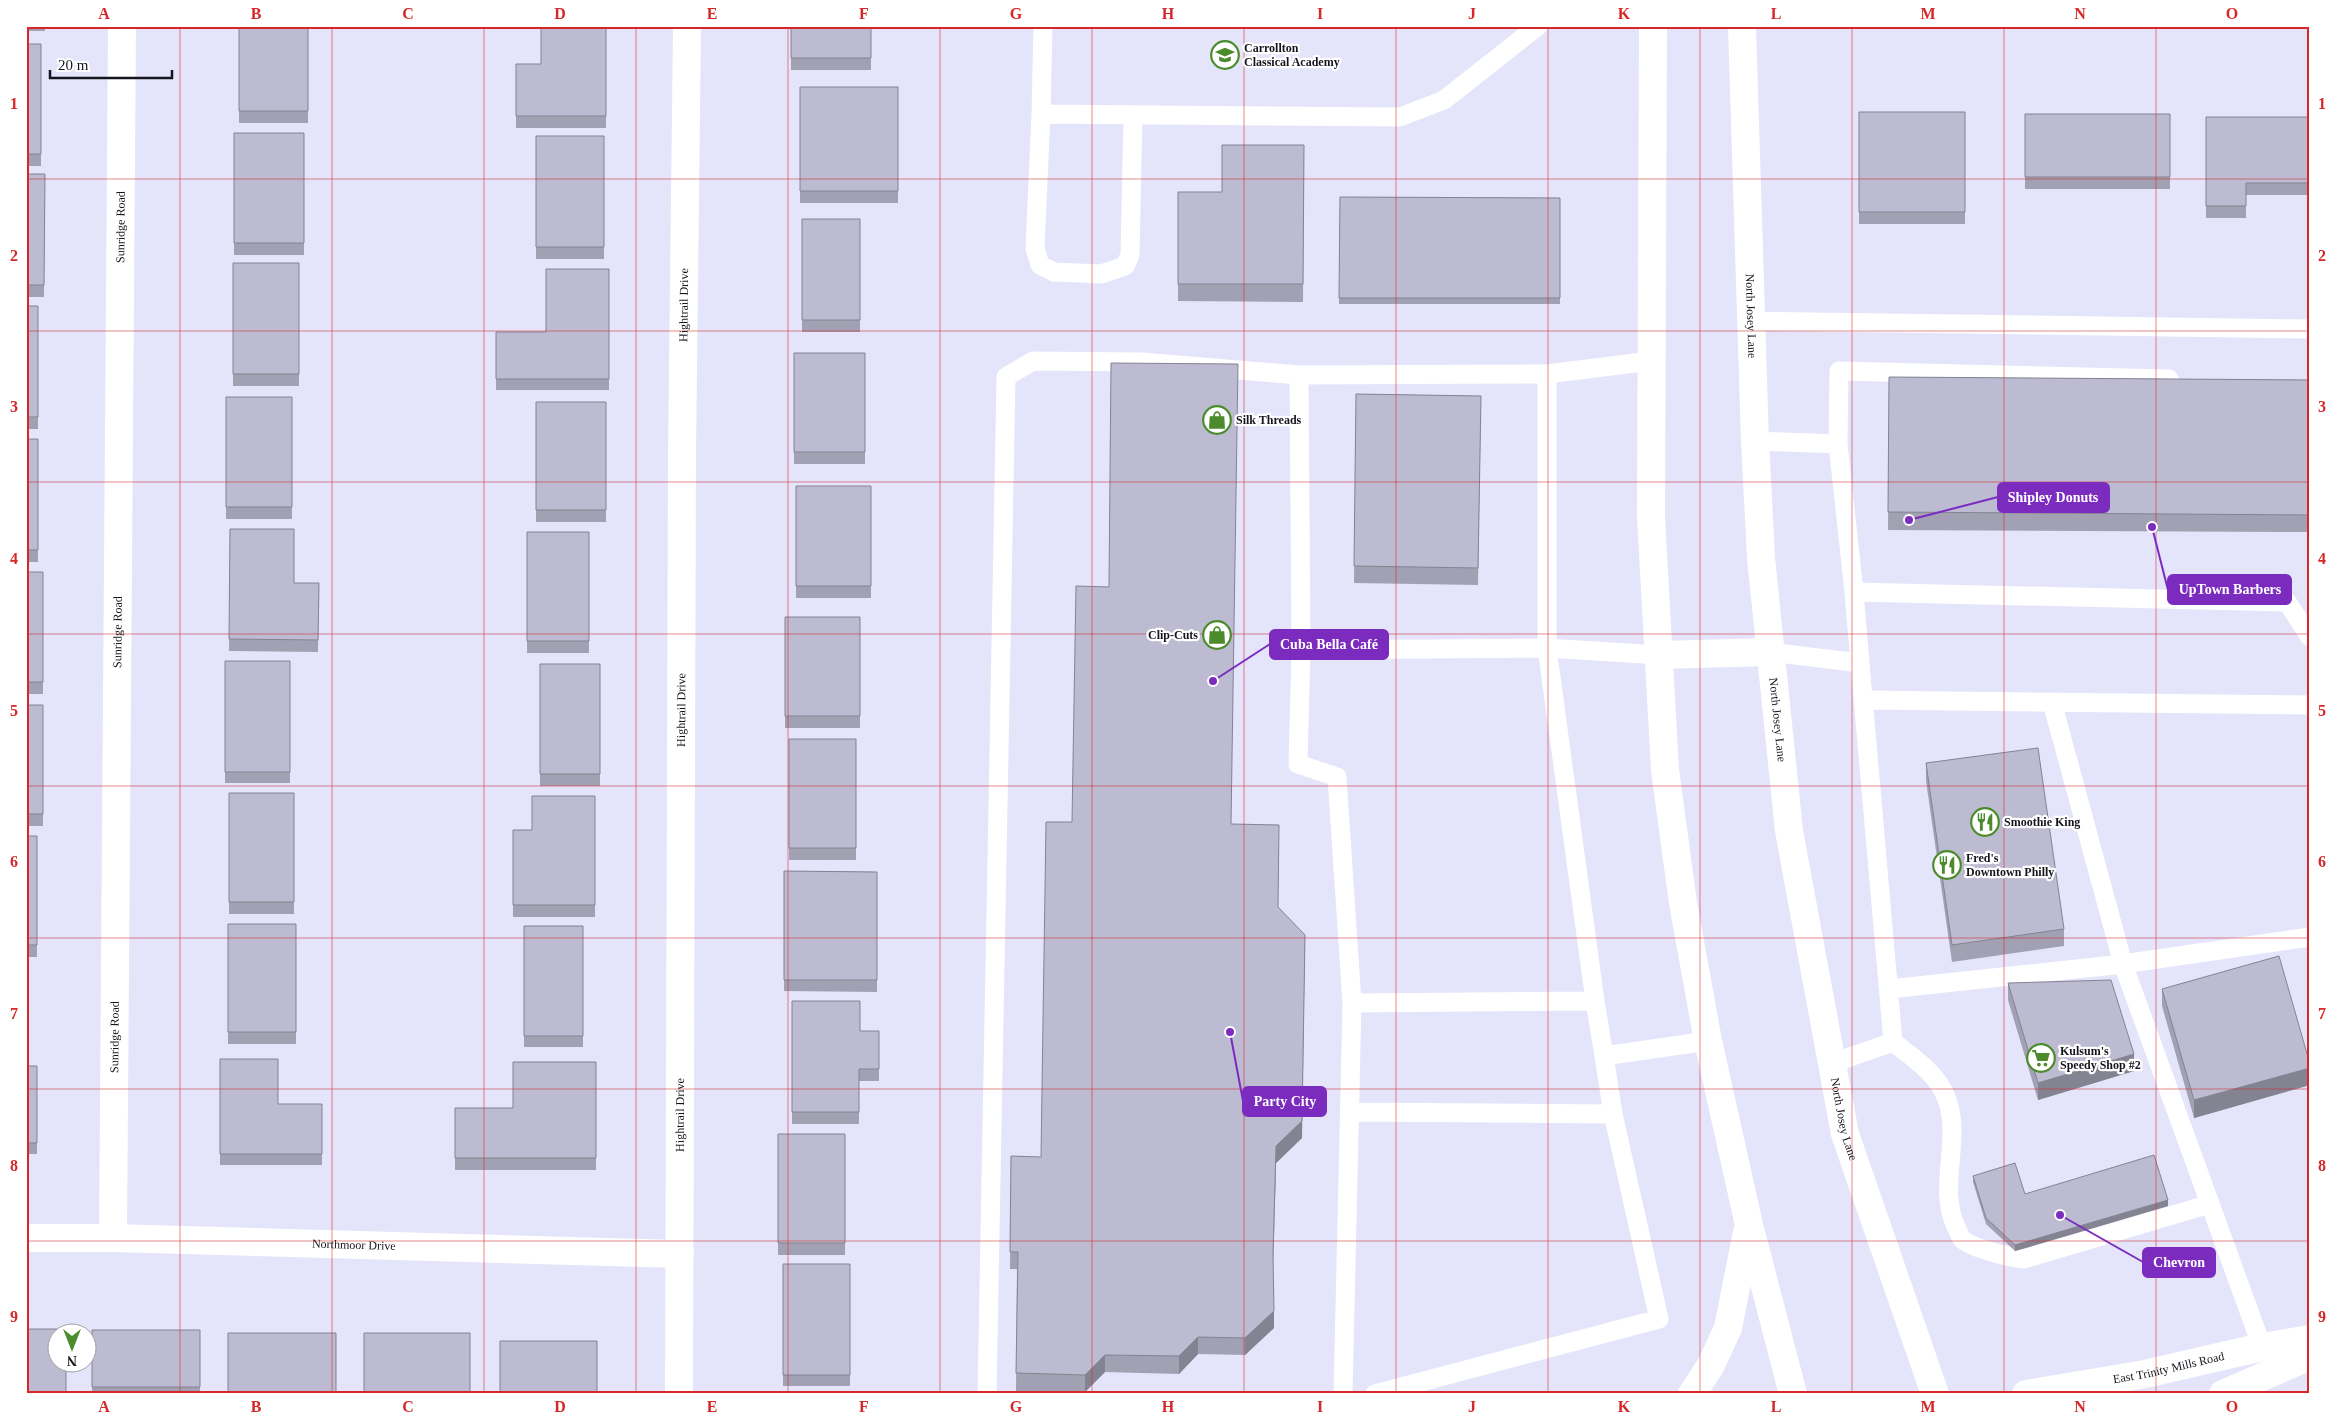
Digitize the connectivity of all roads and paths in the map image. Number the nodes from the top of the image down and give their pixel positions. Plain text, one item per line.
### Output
1 (122, 26) edge
2 (687, 26) edge
3 (1043, 26) edge
4 (1538, 26) edge
5 (1653, 26) edge
6 (1742, 26) edge
7 (1041, 114) junction
8 (1133, 115) junction
9 (1751, 322) junction
10 (2310, 329) edge
11 (1651, 361) junction
12 (1547, 374) junction
13 (1299, 375) junction
14 (2182, 380) edge
15 (1755, 441) junction
16 (1838, 444) junction
17 (1854, 592) junction
18 (2310, 637) edge
19 (1547, 648) junction
20 (1301, 650) junction
21 (1770, 652) junction
22 (1659, 655) junction
23 (1860, 663) junction
24 (1864, 700) junction
25 (2052, 702) junction
26 (2310, 705) edge
27 (2310, 937) edge
28 (2123, 964) junction
29 (1889, 989) junction
30 (1595, 1001) junction
31 (1352, 1003) junction
32 (1708, 1041) junction
33 (1893, 1042) junction
34 (1604, 1056) junction
35 (1830, 1064) junction
36 (1350, 1112) junction
37 (1613, 1114) junction
38 (2210, 1204) junction
39 (1748, 1226) junction
40 (26, 1238) edge
41 (113, 1238) junction
42 (680, 1254) junction
43 (2310, 1339) edge
44 (2262, 1347) junction
45 (2310, 1356) edge
46 (679, 1394) edge
47 (987, 1394) edge
48 (1343, 1394) edge
49 (1375, 1394) edge
50 (1692, 1394) edge
51 (1793, 1394) edge
52 (1936, 1394) edge
53 (2026, 1394) edge
54 (2223, 1394) edge

1 - 41 main road, Sunridge Road
2 - 42 main road, Hightrail Drive
3 - 7 lane
4 - 8 lane
5 - 11 main road
6 - 9 main road, North Josey Lane
7 - 8 lane
7 - 8 lane
9 - 10 lane
9 - 15 main road, North Josey Lane
11 - 12 lane
11 - 22 main road
12 - 13 lane
12 - 19 lane
13 - 20 lane
13 - 47 lane
14 - 16 lane
15 - 16 lane
15 - 21 main road, North Josey Lane
16 - 17 lane
17 - 18 lane
17 - 23 lane
19 - 20 lane
19 - 22 lane
19 - 30 lane
20 - 31 lane
21 - 22 main road
21 - 23 lane
21 - 35 main road, North Josey Lane
22 - 32 main road
23 - 24 lane
24 - 25 lane
24 - 29 lane
25 - 26 lane
25 - 28 lane
27 - 28 lane
28 - 29 lane
28 - 38 lane
29 - 33 lane
30 - 31 lane
30 - 34 lane
31 - 36 lane
32 - 34 lane
32 - 39 main road
33 - 35 lane
33 - 38 lane
34 - 37 lane
35 - 52 main road, North Josey Lane
36 - 37 lane
36 - 48 lane
37 - 49 lane
38 - 44 lane
39 - 50 main road
39 - 51 main road
40 - 41 main road, Northmoor Drive
41 - 42 main road, Northmoor Drive
42 - 46 main road, Hightrail Drive
43 - 44 main road, East Trinity Mills Road
44 - 53 main road, East Trinity Mills Road
45 - 54 main road

